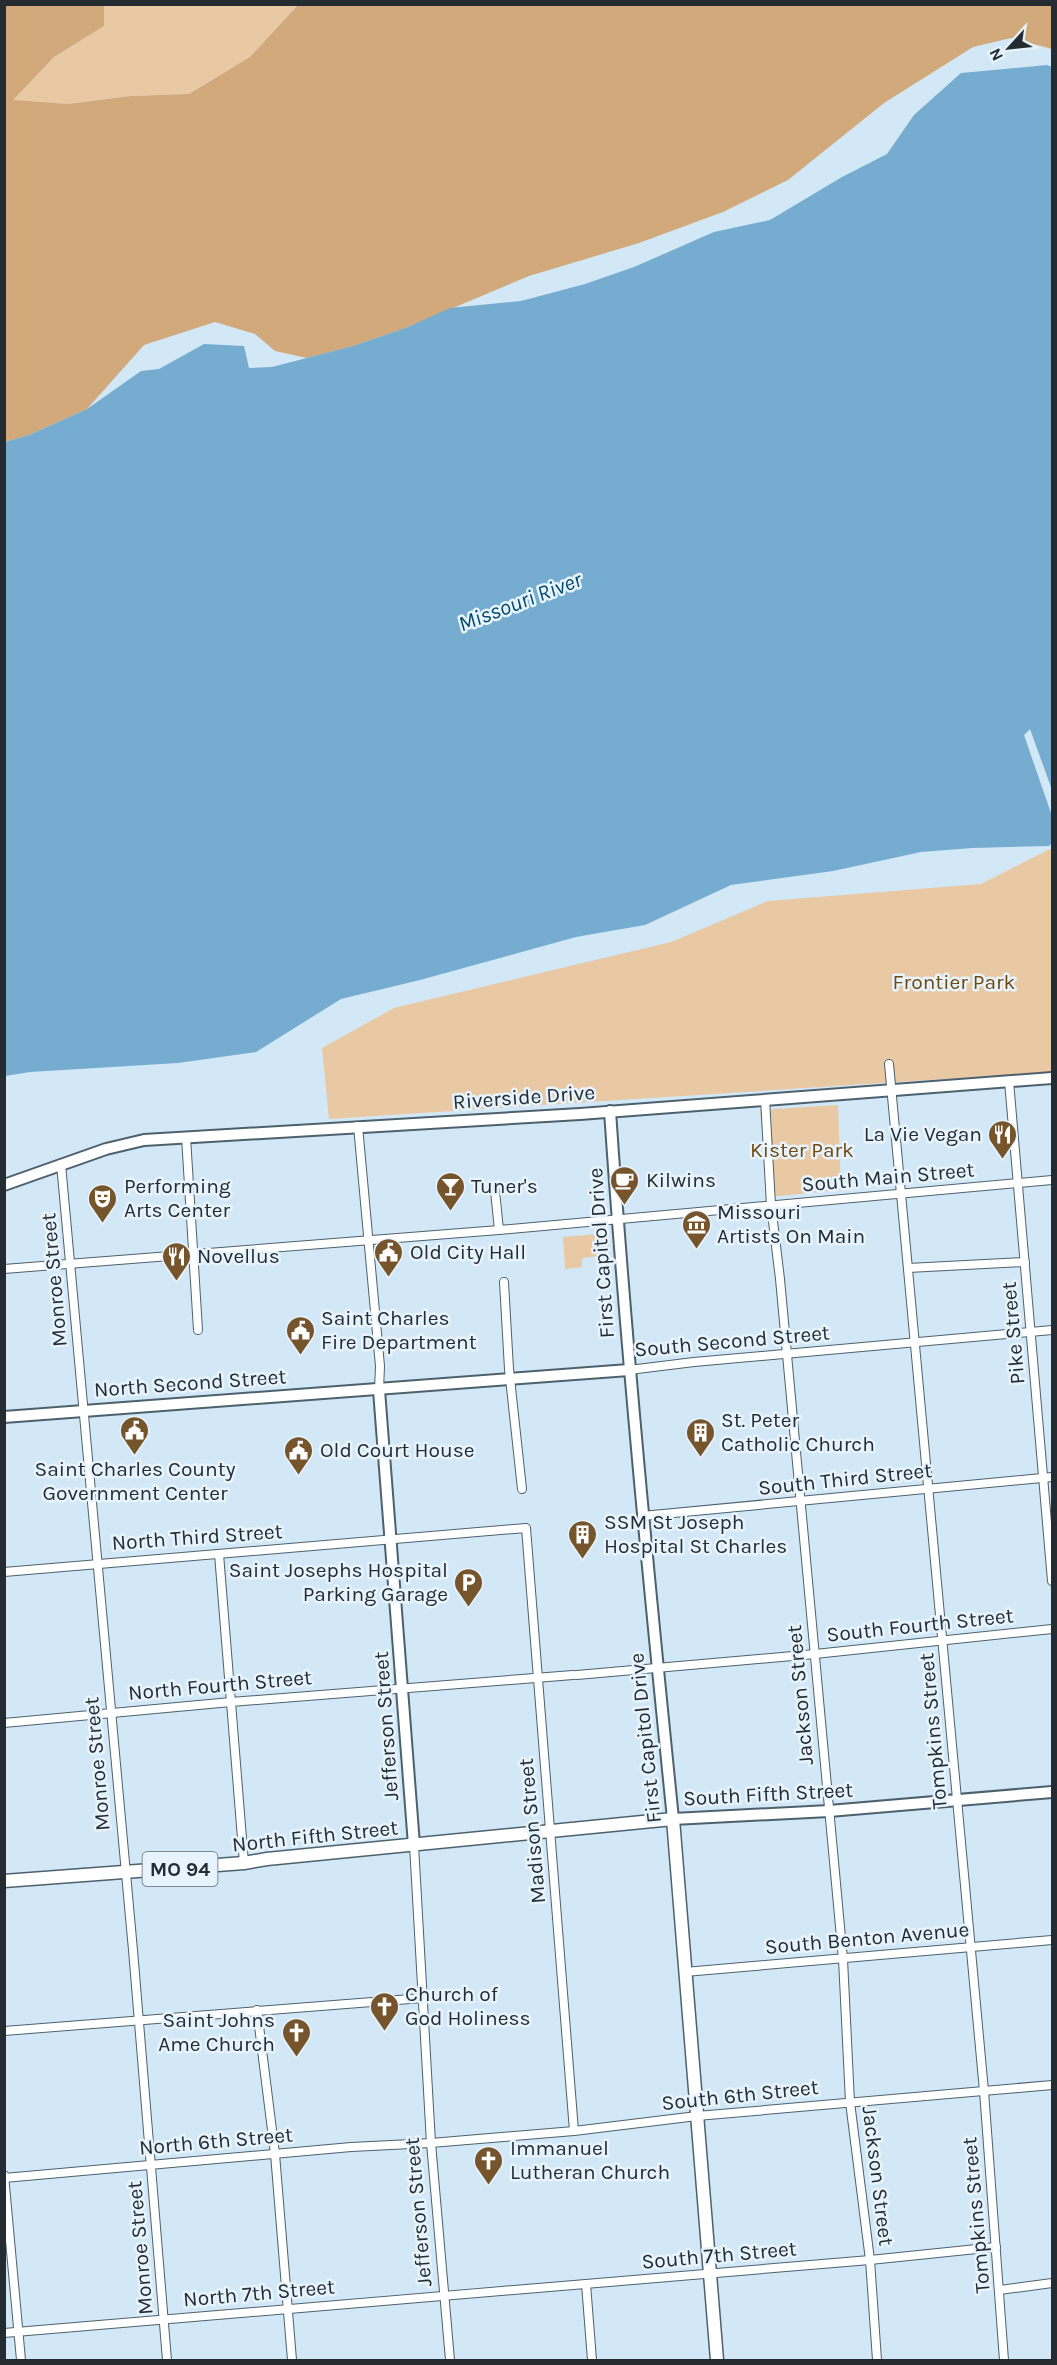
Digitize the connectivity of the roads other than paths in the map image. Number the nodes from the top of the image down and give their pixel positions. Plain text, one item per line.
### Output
1 (889, 1064) dead end
2 (1053, 1078) edge
3 (1009, 1081) junction
4 (891, 1090) junction
5 (765, 1099) junction
6 (610, 1111) junction
7 (358, 1126) junction
8 (186, 1137) junction
9 (61, 1164) junction
10 (1053, 1180) edge
11 (1018, 1183) junction
12 (4, 1185) edge
13 (495, 1191) dead end
14 (901, 1194) junction
15 (771, 1205) junction
16 (617, 1220) junction
17 (499, 1230) junction
18 (367, 1239) junction
19 (194, 1252) junction
20 (1025, 1262) junction
21 (72, 1263) junction
22 (908, 1268) junction
23 (4, 1269) edge
24 (504, 1282) dead end
25 (198, 1330) dead end
26 (1053, 1330) edge
27 (1030, 1333) junction
28 (914, 1342) junction
29 (787, 1354) junction
30 (629, 1371) junction
31 (510, 1379) junction
32 (379, 1390) junction
33 (84, 1410) junction
34 (4, 1417) edge
35 (1053, 1477) edge
36 (1043, 1478) junction
37 (522, 1489) dead end
38 (928, 1489) junction
39 (801, 1501) junction
40 (642, 1516) junction
41 (391, 1540) junction
42 (219, 1554) junction
43 (97, 1563) junction
44 (4, 1572) edge
45 (1053, 1581) edge
46 (1053, 1629) edge
47 (942, 1641) junction
48 (815, 1654) junction
49 (657, 1667) junction
50 (538, 1678) junction
51 (403, 1688) junction
52 (231, 1702) junction
53 (111, 1712) junction
54 (4, 1722) edge
55 (1053, 1792) edge
56 (957, 1800) junction
57 (828, 1811) junction
58 (672, 1819) junction
59 (549, 1830) junction
60 (414, 1845) junction
61 (244, 1863) junction
62 (126, 1873) junction
63 (4, 1881) edge
64 (1053, 1940) edge
65 (971, 1947) junction
66 (843, 1959) junction
67 (686, 1972) junction
68 (423, 1998) junction
69 (257, 2010) junction
70 (139, 2020) junction
71 (4, 2031) edge
72 (1053, 2085) edge
73 (984, 2091) junction
74 (850, 2102) junction
75 (697, 2116) junction
76 (574, 2131) junction
77 (431, 2143) junction
78 (275, 2154) junction
79 (151, 2165) junction
80 (5, 2177) edge
81 (996, 2247) junction
82 (870, 2260) junction
83 (710, 2272) junction
84 (1053, 2283) edge
85 (586, 2284) junction
86 (1000, 2290) junction
87 (444, 2295) junction
88 (288, 2308) junction
89 (164, 2319) junction
90 (18, 2331) junction
91 (4, 2332) edge
92 (21, 2361) edge
93 (167, 2361) edge
94 (292, 2361) edge
95 (450, 2361) edge
96 (592, 2361) edge
97 (717, 2361) edge
98 (877, 2361) edge
99 (1004, 2361) edge

1 - 4 street, Tompkins Street
2 - 3 street, Riverside Drive
3 - 4 street, Riverside Drive
3 - 11 street, Pike Street
4 - 5 street, Riverside Drive
4 - 14 street, Tompkins Street
5 - 6 street, Riverside Drive
5 - 15 street, Jackson Street
6 - 7 street, Riverside Drive
6 - 16 street, First Capitol Drive
7 - 8 street, Riverside Drive
7 - 18 street, Jefferson Street
8 - 9 street, Riverside Drive
8 - 19 street
9 - 12 street, Riverside Drive
9 - 21 street, Monroe Street
10 - 11 street, South Main Street
11 - 14 street, South Main Street
11 - 20 street, Pike Street
13 - 17 street
14 - 15 street, South Main Street
14 - 22 street, Tompkins Street
15 - 16 street, South Main Street
15 - 29 street, Jackson Street
16 - 17 street, South Main Street
16 - 30 street, First Capitol Drive
17 - 18 street, South Main Street
18 - 19 street, South Main Street
18 - 32 street, Jefferson Street
19 - 21 street, South Main Street
19 - 25 street
20 - 22 street
20 - 27 street, Pike Street
21 - 23 street, South Main Street
21 - 33 street, Monroe Street
22 - 28 street, Tompkins Street
24 - 31 street
26 - 27 street, South Second Street
27 - 28 street, South Second Street
27 - 36 street, Pike Street
28 - 29 street, South Second Street
28 - 38 street, Tompkins Street
29 - 30 street, South Second Street
29 - 39 street, Jackson Street
30 - 31 street, South Second Street
30 - 40 street, First Capitol Drive
31 - 32 street, South Second Street
31 - 37 street
32 - 33 street, North Second Street
32 - 41 street, Jefferson Street
33 - 34 street, North Second Street
33 - 43 street, Monroe Street
35 - 36 street, South Third Street
36 - 38 street, South Third Street
36 - 45 street, Pike Street
38 - 39 street, South Third Street
38 - 47 street, Tompkins Street
39 - 40 street, South Third Street
39 - 48 street, Jackson Street
40 - 49 street, First Capitol Drive
41 - 42 street, North Third Street
41 - 50 street, Madison Street
41 - 51 street, Jefferson Street
42 - 43 street, North Third Street
42 - 52 street
43 - 44 street, North Third Street
43 - 53 street, Monroe Street
46 - 47 street, South Fourth Street
47 - 48 street, South Fourth Street
47 - 56 street, Tompkins Street
48 - 49 street, South Fourth Street
48 - 57 street, Jackson Street
49 - 50 street, South Fourth Street
49 - 58 street, First Capitol Drive
50 - 51 street, South Fourth Street
50 - 59 street, Madison Street
51 - 52 street, North Fourth Street
51 - 60 street, Jefferson Street
52 - 53 street, North Fourth Street
52 - 61 street
53 - 54 street, North Fourth Street
53 - 62 street, Monroe Street
55 - 56 street, South Fifth Street
56 - 57 street, South Fifth Street
56 - 65 street, Tompkins Street
57 - 58 street, South Fifth Street
57 - 66 street, Jackson Street
58 - 59 main road, South Fifth Street / MO 94
58 - 67 main road, First Capitol Drive
59 - 60 main road, South Fifth Street / MO 94
59 - 76 street, Madison Street
60 - 61 main road, North Fifth Street / MO 94
60 - 68 street, Jefferson Street
61 - 62 main road, North Fifth Street / MO 94
62 - 63 main road, North Fifth Street / MO 94
62 - 70 street, Monroe Street
64 - 65 street, South Benton Avenue
65 - 66 street, South Benton Avenue
65 - 73 street, Tompkins Street
66 - 67 street, South Benton Avenue
66 - 74 street, Jackson Street
67 - 75 main road, First Capitol Drive
68 - 69 street
68 - 77 street, Jefferson Street
69 - 70 street
69 - 78 street
70 - 71 street
70 - 79 street, Monroe Street
72 - 73 street, South 6th Street
73 - 74 street, South 6th Street
73 - 81 street, Tompkins Street
74 - 75 street, South 6th Street
74 - 82 street, Jackson Street
75 - 76 street, South 6th Street
75 - 83 main road, First Capitol Drive
76 - 77 street, South 6th Street
77 - 78 street, North 6th Street
77 - 87 street, Jefferson Street
78 - 79 street, North 6th Street
78 - 88 street
79 - 80 street, North 6th Street
79 - 89 street, Monroe Street
80 - 90 street
81 - 82 street, South 7th Street
81 - 86 street, Tompkins Street
82 - 83 street, South 7th Street
82 - 98 street, Jackson Street
83 - 85 street, South 7th Street
83 - 97 main road, First Capitol Drive
84 - 86 street
85 - 87 street, South 7th Street
85 - 96 street
86 - 99 street, Tompkins Street
87 - 88 street, North 7th Street
87 - 95 street, Jefferson Street
88 - 89 street, North 7th Street
88 - 94 street
89 - 90 street, North 7th Street
89 - 93 street, Monroe Street
90 - 91 street, North 7th Street
90 - 92 street

